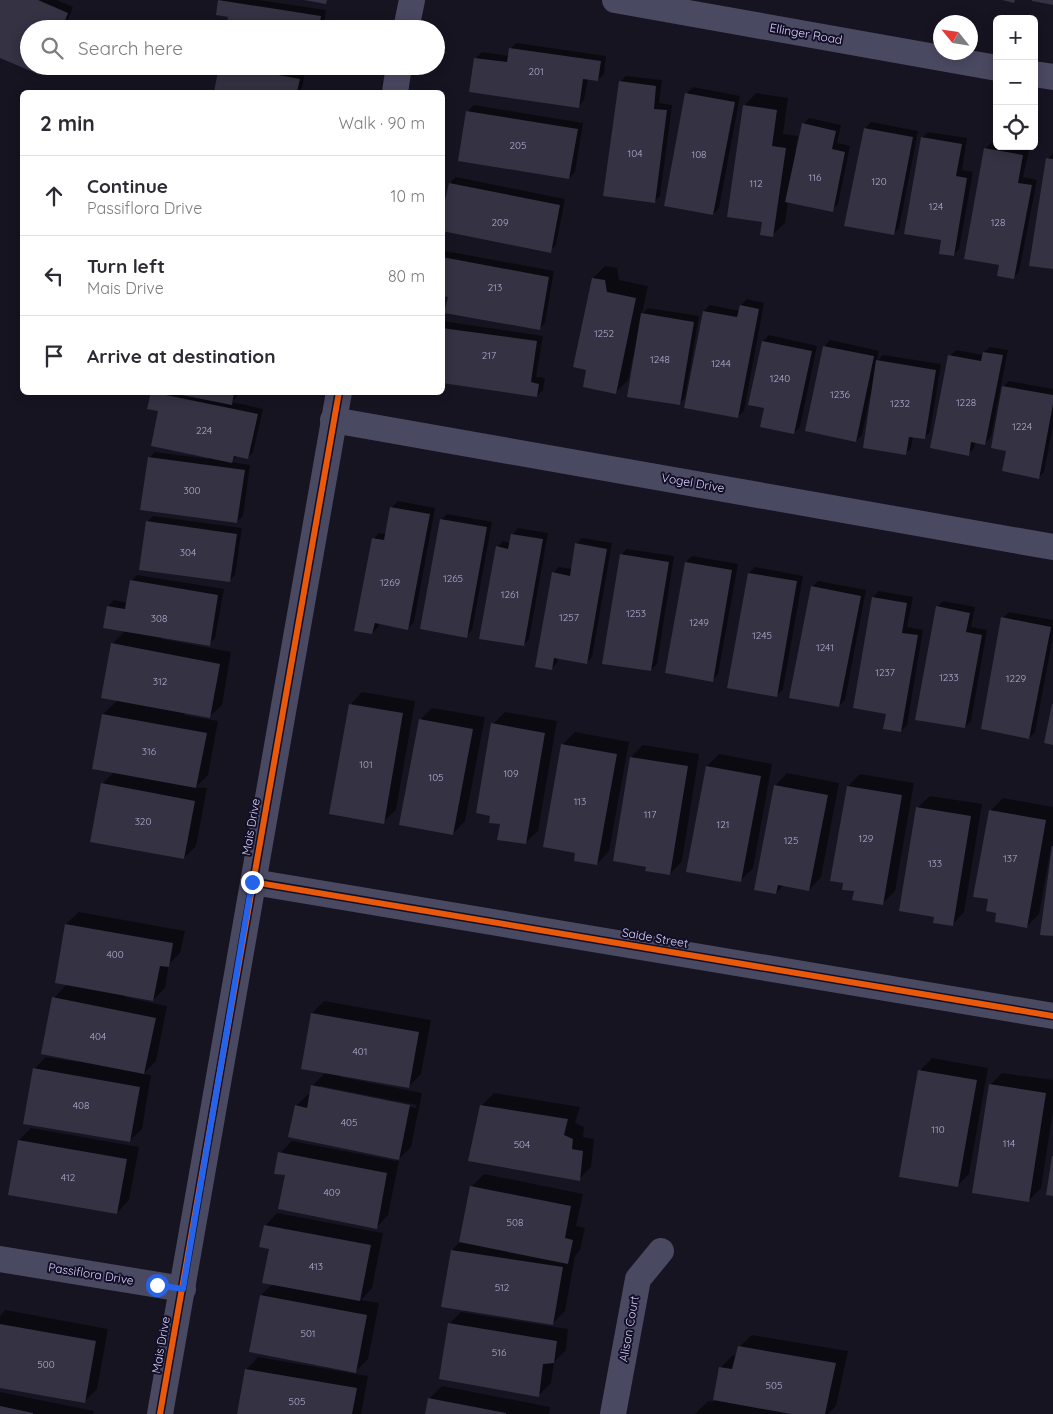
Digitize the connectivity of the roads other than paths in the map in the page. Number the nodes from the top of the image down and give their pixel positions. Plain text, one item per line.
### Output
1 (412, 0) edge
2 (615, 0) edge
3 (408, 20) edge
4 (993, 67) edge
5 (397, 75) edge
6 (1038, 75) edge
7 (1053, 78) edge
8 (394, 90) edge
9 (338, 395) edge
10 (333, 420) junction
11 (1053, 546) edge
12 (252, 882) junction
13 (1053, 1016) edge
14 (661, 1251) dead end
15 (0, 1259) edge
16 (183, 1289) junction
17 (160, 1414) edge
18 (614, 1414) edge

1 - 3 street
2 - 4 street, Ellinger Road
5 - 8 street
6 - 7 street
9 - 10 street, Mais Drive
10 - 11 street, Vogel Drive
10 - 12 street, Mais Drive
12 - 13 street, Saide Street
12 - 16 street, Mais Drive
14 - 18 street, Alison Court
15 - 16 street, Passiflora Drive
16 - 17 street, Mais Drive

